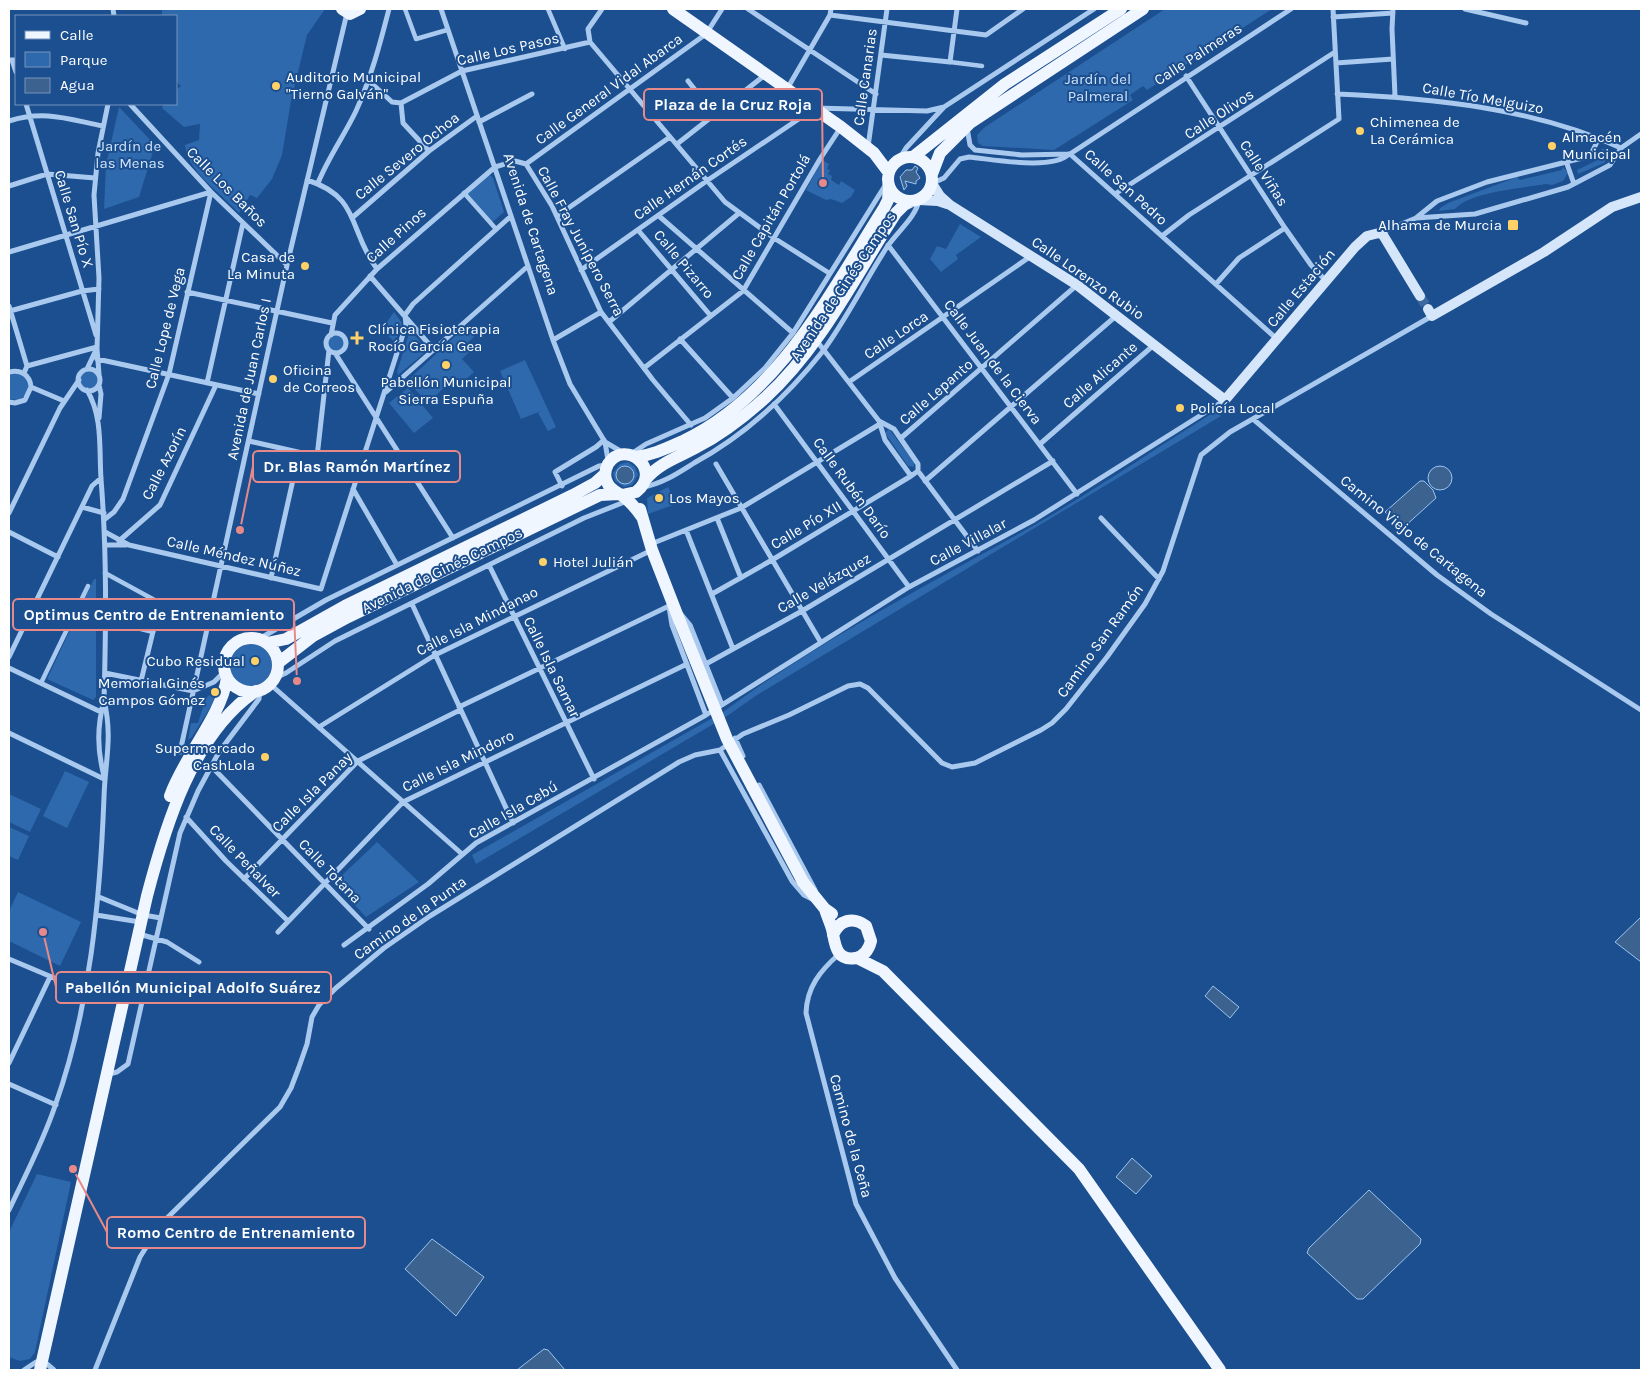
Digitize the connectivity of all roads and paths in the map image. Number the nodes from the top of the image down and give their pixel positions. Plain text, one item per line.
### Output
1 (390, 9) edge
2 (405, 9) edge
3 (441, 9) edge
4 (548, 9) edge
5 (602, 9) edge
6 (673, 9) edge
7 (722, 9) edge
8 (748, 9) edge
9 (887, 9) edge
10 (957, 9) edge
11 (1023, 9) edge
12 (1094, 9) edge
13 (1121, 9) edge
14 (1143, 9) edge
15 (1291, 9) edge
16 (1333, 9) edge
17 (1465, 9) edge
18 (350, 10) edge
19 (1393, 11) edge
20 (830, 12) edge
21 (1333, 17) junction
22 (885, 22) junction
23 (1526, 23) dead end
24 (447, 30) junction
25 (954, 30) junction
26 (706, 34) junction
27 (590, 42) junction
28 (565, 49) junction
29 (809, 50) junction
30 (1335, 52) junction
31 (881, 54) junction
32 (1393, 59) junction
33 (950, 62) junction
34 (1336, 63) junction
35 (982, 66) dead end
36 (462, 71) junction
37 (766, 74) junction
38 (1186, 76) junction
39 (369, 81) junction
40 (688, 81) dead end
41 (787, 88) junction
42 (632, 89) junction
43 (532, 94) dead end
44 (876, 94) junction
45 (1337, 94) junction
46 (1395, 96) junction
47 (401, 103) junction
48 (26, 105) edge
49 (108, 105) edge
50 (131, 105) edge
51 (944, 107) junction
52 (815, 108) junction
53 (874, 110) junction
54 (30, 114) junction
55 (715, 115) junction
56 (478, 119) junction
57 (9, 121) edge
58 (103, 126) junction
59 (841, 127) junction
60 (967, 127) junction
61 (1221, 128) junction
62 (1641, 134) edge
63 (670, 137) junction
64 (1599, 138) junction
65 (677, 144) junction
66 (1621, 148) junction
67 (429, 151) junction
68 (871, 151) junction
69 (1070, 154) junction
70 (913, 157) junction
71 (899, 159) junction
72 (1566, 162) junction
73 (526, 164) junction
74 (495, 167) junction
75 (47, 174) junction
76 (1251, 176) junction
77 (96, 178) junction
78 (307, 180) junction
79 (708, 180) junction
80 (889, 180) junction
81 (932, 180) junction
82 (318, 183) junction
83 (1574, 184) junction
84 (9, 186) edge
85 (211, 192) junction
86 (464, 193) junction
87 (1115, 194) junction
88 (1641, 197) edge
89 (916, 201) junction
90 (950, 205) junction
91 (738, 214) junction
92 (511, 216) junction
93 (557, 216) junction
94 (658, 216) junction
95 (353, 217) junction
96 (1416, 218) junction
97 (243, 223) junction
98 (96, 225) junction
99 (1285, 228) junction
100 (496, 230) junction
101 (638, 230) junction
102 (1379, 233) junction
103 (65, 234) junction
104 (1162, 236) junction
105 (774, 238) junction
106 (888, 246) junction
107 (696, 250) junction
108 (9, 252) edge
109 (1031, 256) junction
110 (287, 265) junction
111 (528, 266) junction
112 (376, 269) junction
113 (581, 270) junction
114 (673, 271) junction
115 (829, 273) junction
116 (370, 276) junction
117 (1326, 281) junction
118 (1216, 284) junction
119 (1077, 285) junction
120 (99, 289) junction
121 (82, 291) junction
122 (743, 291) junction
123 (188, 292) junction
124 (1420, 296) tunnel mouth
125 (226, 300) junction
126 (9, 308) edge
127 (277, 312) junction
128 (601, 312) junction
129 (1430, 313) joint
130 (405, 315) junction
131 (710, 315) junction
132 (1116, 316) junction
133 (943, 318) junction
134 (609, 322) junction
135 (332, 323) junction
136 (793, 333) junction
137 (331, 334) junction
138 (680, 339) junction
139 (1278, 339) junction
140 (553, 340) junction
141 (820, 344) junction
142 (1155, 344) junction
143 (97, 346) junction
144 (434, 350) junction
145 (332, 352) junction
146 (97, 359) junction
147 (27, 366) junction
148 (644, 368) junction
149 (982, 368) junction
150 (87, 370) junction
151 (9, 372) edge
152 (24, 373) junction
153 (99, 374) junction
154 (169, 374) junction
155 (78, 380) junction
156 (849, 382) junction
157 (206, 383) junction
158 (99, 385) junction
159 (216, 386) junction
160 (32, 387) junction
161 (85, 390) junction
162 (385, 393) junction
163 (259, 394) junction
164 (733, 398) junction
165 (65, 400) junction
166 (1225, 400) junction
167 (9, 402) edge
168 (774, 404) junction
169 (1011, 407) junction
170 (376, 418) junction
171 (1253, 419) junction
172 (880, 423) junction
173 (99, 424) junction
174 (691, 425) junction
175 (901, 438) junction
176 (249, 441) junction
177 (604, 441) junction
178 (1040, 444) junction
179 (299, 453) junction
180 (631, 456) junction
181 (317, 457) junction
182 (1053, 461) junction
183 (819, 462) junction
184 (716, 464) dead end
185 (360, 466) junction
186 (607, 467) junction
187 (918, 471) junction
188 (911, 476) junction
189 (101, 478) junction
190 (925, 481) junction
191 (643, 485) junction
192 (562, 486) junction
193 (353, 489) junction
194 (1077, 494) junction
195 (623, 497) junction
196 (11, 501) edge
197 (82, 507) junction
198 (741, 508) junction
199 (854, 511) junction
200 (104, 513) junction
201 (9, 514) edge
202 (642, 517) junction
203 (717, 518) junction
204 (1101, 518) dead end
205 (104, 519) junction
206 (954, 521) junction
207 (686, 530) junction
208 (9, 532) edge
209 (105, 532) junction
210 (453, 538) junction
211 (119, 541) junction
212 (105, 545) junction
213 (129, 545) junction
214 (651, 547) junction
215 (978, 551) junction
216 (58, 556) junction
217 (772, 560) junction
218 (888, 560) junction
219 (397, 565) junction
220 (489, 565) junction
221 (221, 567) junction
222 (105, 574) junction
223 (271, 578) junction
224 (741, 578) junction
225 (1159, 579) junction
226 (88, 586) dead end
227 (909, 587) junction
228 (321, 589) junction
229 (712, 594) junction
230 (326, 600) junction
231 (160, 603) junction
232 (671, 603) junction
233 (412, 604) junction
234 (802, 611) junction
235 (513, 615) junction
236 (105, 620) junction
237 (208, 624) junction
238 (153, 632) junction
239 (9, 639) edge
240 (263, 641) junction
241 (820, 641) junction
242 (16, 642) junction
243 (733, 649) junction
244 (435, 655) junction
245 (9, 657) edge
246 (278, 663) junction
247 (687, 664) junction
248 (706, 664) junction
249 (9, 668) edge
250 (539, 669) junction
251 (105, 672) junction
252 (226, 674) junction
253 (141, 681) junction
254 (42, 683) junction
255 (265, 686) junction
256 (193, 691) junction
257 (104, 700) junction
258 (722, 705) junction
259 (460, 709) junction
260 (1641, 710) edge
261 (101, 712) junction
262 (706, 715) junction
263 (566, 723) junction
264 (319, 727) junction
265 (9, 733) edge
266 (735, 738) junction
267 (720, 750) junction
268 (180, 752) dead end
269 (358, 762) junction
270 (484, 762) junction
271 (211, 766) junction
272 (104, 779) junction
273 (594, 779) junction
274 (403, 802) junction
275 (186, 817) junction
276 (513, 823) junction
277 (282, 839) junction
278 (462, 854) junction
279 (244, 879) junction
280 (325, 883) junction
281 (147, 896) junction
282 (99, 897) junction
283 (822, 906) junction
284 (96, 914) junction
285 (161, 918) junction
286 (288, 921) junction
287 (845, 922) junction
288 (141, 924) junction
289 (369, 929) junction
290 (278, 932) dead end
291 (833, 935) junction
292 (156, 938) junction
293 (344, 945) dead end
294 (870, 946) junction
295 (840, 954) junction
296 (858, 958) junction
297 (9, 959) edge
298 (199, 962) dead end
299 (883, 971) junction
300 (50, 977) junction
301 (145, 990) junction
302 (85, 991) junction
303 (176, 998) dead end
304 (9, 1063) edge
305 (106, 1074) junction
306 (9, 1084) edge
307 (56, 1105) junction
308 (9, 1209) edge
309 (41, 1366) edge
310 (24, 1370) edge
311 (54, 1370) edge
312 (94, 1370) edge
313 (957, 1370) edge
314 (1220, 1370) edge

1 - 39 street
2 - 24 street
3 - 24 street, Avenida de Cartagena
4 - 28 street
5 - 27 street
6 - 26 main road
7 - 26 street
8 - 29 street
9 - 22 street, Calle Canarias
10 - 25 street
11 - 25 street
12 - 51 street
13 - 70 main road
14 - 60 main road
15 - 38 street, Calle Palmeras
16 - 21 street
17 - 23 street
18 - 78 street, Avenida de Juan Carlos I
19 - 21 street
19 - 32 street
20 - 22 street
20 - 29 street
21 - 30 street
22 - 25 street
22 - 31 street, Calle Canarias
24 - 36 street, Avenida de Cartagena
25 - 33 street
26 - 37 main road
26 - 42 street, Calle General Vidal Abarca
27 - 28 street, Calle Los Pasos
27 - 42 street
28 - 36 street, Calle Los Pasos
29 - 41 street
29 - 44 street
30 - 34 street
30 - 61 street, Calle Olivos
31 - 33 street
31 - 44 street, Calle Canarias
32 - 34 street
32 - 46 street
33 - 35 street
34 - 45 street
36 - 47 street, Calle Los Pasos
36 - 56 street, Avenida de Cartagena
37 - 41 main road
37 - 55 street
38 - 61 street, Calle Viñas
38 - 69 street, Calle Palmeras
39 - 47 street
39 - 82 street
40 - 55 street
41 - 52 main road
42 - 63 street
42 - 73 street, Calle General Vidal Abarca
43 - 56 street, Calle Severo Ochoa
44 - 53 street, Calle Canarias
45 - 46 street, Calle Tío Melguizo
45 - 76 street
46 - 64 street, Calle Tío Melguizo
47 - 67 street
48 - 54 street, Calle San Pío X
49 - 58 street
50 - 85 street, Calle Los Baños
51 - 53 street
51 - 71 street
52 - 53 street
52 - 59 main road
52 - 79 street, Calle Hernán Cortés
53 - 68 street, Calle Canarias
54 - 57 street
54 - 58 street
54 - 75 street, Calle San Pío X
55 - 65 street
56 - 67 street, Calle Severo Ochoa
56 - 74 street, Avenida de Cartagena
58 - 77 street
59 - 68 main road
59 - 105 street, Calle Capitán Portolá
60 - 69 street
60 - 81 main road
61 - 76 street, Calle Viñas
61 - 87 street, Calle Olivos
62 - 66 street, Calle Estación
63 - 65 street
63 - 93 street
64 - 66 street, Calle Tío Melguizo
64 - 72 street, Calle Estación
65 - 79 street
66 - 83 street, Calle Estación
67 - 95 street, Calle Severo Ochoa
68 - 71 main road
68 - 80 main road
69 - 81 street, Calle San Pedro
69 - 87 street, Calle San Pedro
70 - 71 main road
70 - 81 main road
71 - 80 main road
72 - 83 street
72 - 96 street, Calle Estación
73 - 74 street, Calle Fray Junípero Serra
73 - 93 street, Calle Fray Junípero Serra
74 - 86 street, Calle Pinos
74 - 92 street, Avenida de Cartagena
75 - 77 street
75 - 84 street
75 - 103 street, Calle San Pío X
76 - 99 street, Calle Viñas
76 - 104 street
77 - 98 street
78 - 82 street
78 - 110 street, Avenida de Juan Carlos I
79 - 91 street
79 - 94 street, Calle Hernán Cortés
80 - 89 main road
80 - 115 street, Avenida de Ginés Campos
80 - 180 main road, Avenida de Ginés Campos
81 - 89 main road
81 - 90 main road, Calle Lorenzo Rubio
82 - 95 street
83 - 96 street, Calle Estación
85 - 97 street, Calle Los Baños
85 - 98 street
85 - 123 street, Calle Lope de Vega
86 - 100 street
86 - 112 street, Calle Pinos
87 - 104 street, Calle San Pedro
88 - 129 main road
89 - 90 main road
89 - 106 street, Avenida de Ginés Campos
89 - 141 main road, Avenida de Ginés Campos
90 - 109 main road, Calle Lorenzo Rubio
91 - 105 street
91 - 107 street
92 - 100 street
92 - 111 street, Avenida de Cartagena
93 - 113 street, Calle Fray Junípero Serra
94 - 101 street, Calle Hernán Cortés
94 - 107 street
95 - 112 street
96 - 102 street, Calle Estación
97 - 110 street, Calle Los Baños
97 - 125 street
98 - 103 street
98 - 120 street
99 - 117 street, Calle Viñas
99 - 118 street
100 - 130 street
101 - 113 street, Calle Hernán Cortés
101 - 114 street, Calle Pizarro
102 - 117 main road, Calle Estación
102 - 124 main road
103 - 108 street
103 - 121 street, Calle San Pío X
104 - 118 street, Calle San Pedro
105 - 115 street
105 - 122 street, Calle Capitán Portolá
106 - 133 street, Calle Juan de la Cierva
106 - 141 street, Avenida de Ginés Campos
107 - 114 street
107 - 122 street
109 - 119 main road, Calle Lorenzo Rubio
109 - 133 street, Calle Lorca
110 - 127 street, Avenida de Juan Carlos I
111 - 140 street, Avenida de Cartagena
111 - 144 street
112 - 116 street, Calle Pinos
113 - 128 street, Calle Fray Junípero Serra
114 - 131 street, Calle Pizarro
114 - 134 street
115 - 136 street, Avenida de Ginés Campos
116 - 130 street
116 - 135 street, Calle Pinos
117 - 139 main road, Calle Estación
118 - 139 street, Calle San Pedro
119 - 132 main road, Calle Lorenzo Rubio
119 - 149 street, Calle Lepanto
120 - 121 street
120 - 143 street
121 - 126 street
121 - 143 street, Calle San Pío X
122 - 131 street, Calle Capitán Portolá
122 - 136 street
123 - 125 street
123 - 154 street, Calle Lope de Vega
125 - 127 street
125 - 157 street
126 - 147 street
127 - 135 street
127 - 163 street, Avenida de Juan Carlos I
128 - 134 street, Calle Fray Junípero Serra
128 - 140 street
129 - 171 street, Camino San Ramón
130 - 144 street
130 - 162 street
131 - 138 street, Calle Capitán Portolá
132 - 142 main road, Calle Lorenzo Rubio
132 - 169 street
133 - 149 street, Calle Juan de la Cierva
133 - 156 street, Calle Lorca
134 - 148 street, Calle Fray Junípero Serra
135 - 137 street, Calle Pinos
136 - 164 street, Avenida de Ginés Campos
137 - 145 street
137 - 145 street
138 - 148 street, Calle Capitán Portolá
138 - 164 street
139 - 166 main road, Calle Estación
140 - 177 street, Avenida de Cartagena
141 - 156 street
141 - 168 street, Avenida de Ginés Campos
141 - 191 main road, Avenida de Ginés Campos
142 - 166 main road, Calle Lorenzo Rubio
142 - 178 street, Calle Alicante
143 - 146 street
143 - 147 street
143 - 150 street
144 - 162 street
145 - 170 street
145 - 181 street
146 - 153 street
146 - 154 street
147 - 152 street
148 - 174 street, Calle Fray Junípero Serra
149 - 169 street, Calle Juan de la Cierva
149 - 175 street, Calle Lepanto
150 - 153 street
150 - 155 street
151 - 152 street
152 - 160 street
153 - 158 street
154 - 157 street
154 - 205 street, Calle Lope de Vega
155 - 161 street
155 - 165 street
156 - 172 street
157 - 159 street
158 - 161 street
158 - 173 street
159 - 163 street
159 - 211 street, Calle Azorín
160 - 165 street
160 - 167 street
161 - 165 street
161 - 173 street
162 - 170 street
163 - 176 street, Avenida de Juan Carlos I
164 - 174 street, Avenida de Ginés Campos
165 - 196 street
166 - 194 street, Calle Villalar
168 - 183 street, Calle Rubén Darío
168 - 191 street, Avenida de Ginés Campos
169 - 178 street, Calle Juan de la Cierva
169 - 190 street
170 - 185 street
170 - 210 street
171 - 225 street, Camino San Ramón
171 - 260 street, Camino Viejo de Cartagena
172 - 175 street
172 - 183 street, Calle Isla Mindanao
172 - 188 street
173 - 189 street
174 - 180 street, Avenida de Ginés Campos
175 - 187 street
176 - 179 street
176 - 221 street, Avenida de Juan Carlos I
177 - 180 street, Avenida de Cartagena
177 - 186 street, Avenida de Cartagena
177 - 192 street
178 - 182 street, Calle Juan de la Cierva
179 - 181 street
179 - 223 street
180 - 186 main road
180 - 191 main road
181 - 185 street
182 - 194 street, Calle Juan de la Cierva
182 - 206 street
183 - 198 street, Calle Isla Mindanao
183 - 199 street, Calle Rubén Darío
184 - 198 street
185 - 193 street
186 - 192 street, Avenida de Ginés Campos
186 - 195 main road
186 - 240 main road, Avenida de Ginés Campos
187 - 188 street, Calle Pío XII
187 - 190 street
188 - 199 street, Calle Pío XII
189 - 197 street
189 - 200 street
190 - 206 street
191 - 195 main road
191 - 202 main road
192 - 210 street, Avenida de Ginés Campos
193 - 219 street
193 - 228 street
194 - 215 street, Calle Villalar
195 - 202 main road
195 - 220 street, Avenida de Ginés Campos
195 - 246 main road, Avenida de Ginés Campos
196 - 201 street
197 - 200 street
197 - 216 street
198 - 203 street, Calle Isla Mindanao
198 - 217 street
199 - 217 street, Calle Pío XII
199 - 218 street, Calle Rubén Darío
200 - 205 street
202 - 214 main road
203 - 207 street, Calle Isla Mindanao
203 - 224 street
204 - 225 street
205 - 209 street
206 - 215 street
206 - 218 street, Calle Velázquez
207 - 214 street, Calle Isla Mindanao
207 - 229 street
208 - 216 street
209 - 211 street, Calle Méndez Núñez
209 - 212 street
210 - 219 street, Avenida de Ginés Campos
211 - 213 street, Calle Méndez Núñez
212 - 213 street, Calle Méndez Núñez
212 - 222 street
213 - 221 street, Calle Méndez Núñez
214 - 232 main road
214 - 235 street, Calle Isla Mindanao
215 - 227 street, Calle Villalar
216 - 242 street
217 - 224 street, Calle Pío XII
217 - 234 street
218 - 227 street, Calle Rubén Darío
218 - 234 street, Calle Velázquez
219 - 230 street, Avenida de Ginés Campos
220 - 233 street, Avenida de Ginés Campos
220 - 235 street, Calle Isla Samar
221 - 223 street, Calle Méndez Núñez
221 - 237 street, Avenida de Juan Carlos I
222 - 231 street
222 - 236 street
223 - 228 street, Calle Méndez Núñez
224 - 229 street, Calle Pío XII
225 - 266 street, Camino San Ramón
226 - 254 street
227 - 241 street, Calle Villalar
228 - 230 street
229 - 243 street
230 - 240 street, Avenida de Ginés Campos
231 - 237 street
231 - 238 street
232 - 247 street
232 - 248 street
232 - 250 street, Calle Isla Panay
232 - 283 main road, bridge
233 - 244 street
233 - 255 street, Avenida de Ginés Campos
234 - 241 street
234 - 243 street, Calle Velázquez
235 - 244 street, Calle Isla Mindanao
235 - 250 street, Calle Isla Samar
236 - 238 street
236 - 251 street
237 - 256 street, Avenida de Juan Carlos I
238 - 253 street
239 - 242 street
240 - 246 main road
240 - 252 main road
241 - 258 street, Calle Villalar
242 - 245 street
243 - 248 street, Calle Velázquez
244 - 259 street
244 - 264 street, Calle Isla Mindanao
246 - 255 main road
247 - 262 street
247 - 263 street, Calle Isla Mindoro
248 - 258 street
249 - 254 street
250 - 259 street, Calle Isla Panay
250 - 263 street, Calle Isla Samar
251 - 253 street
251 - 257 street
252 - 255 main road
252 - 256 street
252 - 281 main road, Avenida de Ginés Campos
253 - 256 street
254 - 261 street
255 - 264 street
255 - 271 street
255 - 281 main road, Avenida de Ginés Campos
256 - 268 street, Avenida de Juan Carlos I
257 - 261 street
257 - 272 street
258 - 262 street, Calle Villalar
259 - 269 street, Calle Isla Panay
259 - 270 street
261 - 272 street
262 - 273 street, Calle Isla Cebú
263 - 270 street, Calle Isla Mindoro
263 - 273 street, Calle Isla Samar
264 - 269 street
265 - 272 street
266 - 267 street, Camino San Ramón
266 - 283 street
267 - 283 street
267 - 312 street, Camino de la Punta
269 - 274 street
269 - 277 street, Calle Isla Panay
270 - 274 street, Calle Isla Mindoro
270 - 276 street
271 - 275 street
271 - 277 street, Calle Totana
272 - 282 street
273 - 276 street, Calle Isla Cebú
274 - 278 street
274 - 280 street, Calle Isla Mindoro
275 - 279 street, Calle Peñalver
275 - 285 street
276 - 278 street, Calle Isla Cebú
277 - 279 street, Calle Isla Panay
277 - 280 street, Calle Totana
278 - 289 street, Calle Isla Cebú
279 - 286 street, Calle Peñalver
280 - 286 street, Calle Isla Mindoro
280 - 289 street, Calle Totana
281 - 288 main road, Avenida de Ginés Campos
282 - 284 street
282 - 288 street
283 - 287 main road
283 - 291 main road
284 - 288 street
284 - 302 street
285 - 288 street
285 - 292 street
286 - 290 street, Calle Isla Mindoro
287 - 291 main road
287 - 294 main road
288 - 292 street
288 - 305 main road, Avenida de Ginés Campos
289 - 293 street, Calle Isla Cebú
291 - 295 main road
292 - 298 street
292 - 301 street
294 - 296 main road
294 - 299 main road
295 - 296 main road
295 - 313 street, Camino de la Ceña
296 - 299 main road
297 - 300 street
299 - 314 main road
300 - 302 street
300 - 304 street
301 - 303 street
301 - 305 street
302 - 307 street
305 - 309 main road, Avenida de Ginés Campos
306 - 307 street
307 - 308 street
309 - 310 street
309 - 311 street

